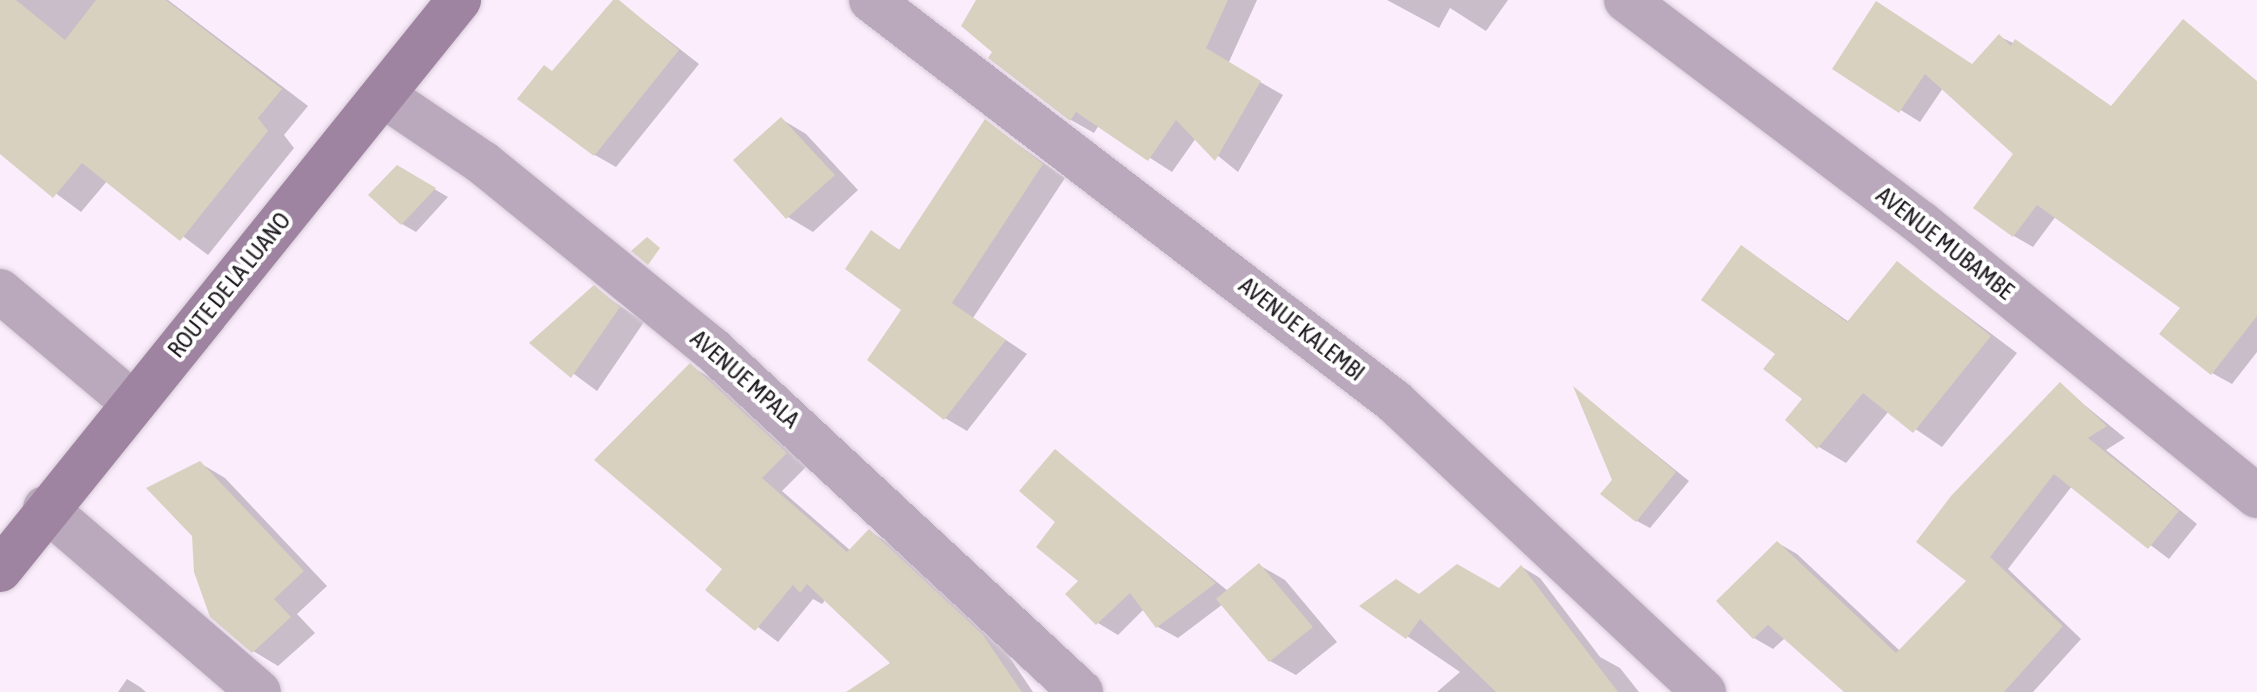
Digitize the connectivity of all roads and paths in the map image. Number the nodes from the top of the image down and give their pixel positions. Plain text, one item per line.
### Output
1 (459, 0) edge
2 (871, 0) edge
3 (1626, 0) edge
4 (384, 96) junction
5 (0, 291) edge
6 (133, 403) junction
7 (2257, 496) edge
8 (45, 508) junction
9 (0, 570) edge
10 (259, 692) edge
11 (1081, 692) edge
12 (1704, 692) edge

1 - 4 street, ROUTE DE LA LUANO
2 - 12 street, AVENUE KALEMBI
3 - 7 street, AVENUE MUBAMBE
4 - 6 street, ROUTE DE LA LUANO
4 - 11 street, AVENUE MPALA
5 - 6 street
6 - 8 street, ROUTE DE LA LUANO
8 - 9 street, ROUTE DE LA LUANO
8 - 10 street

